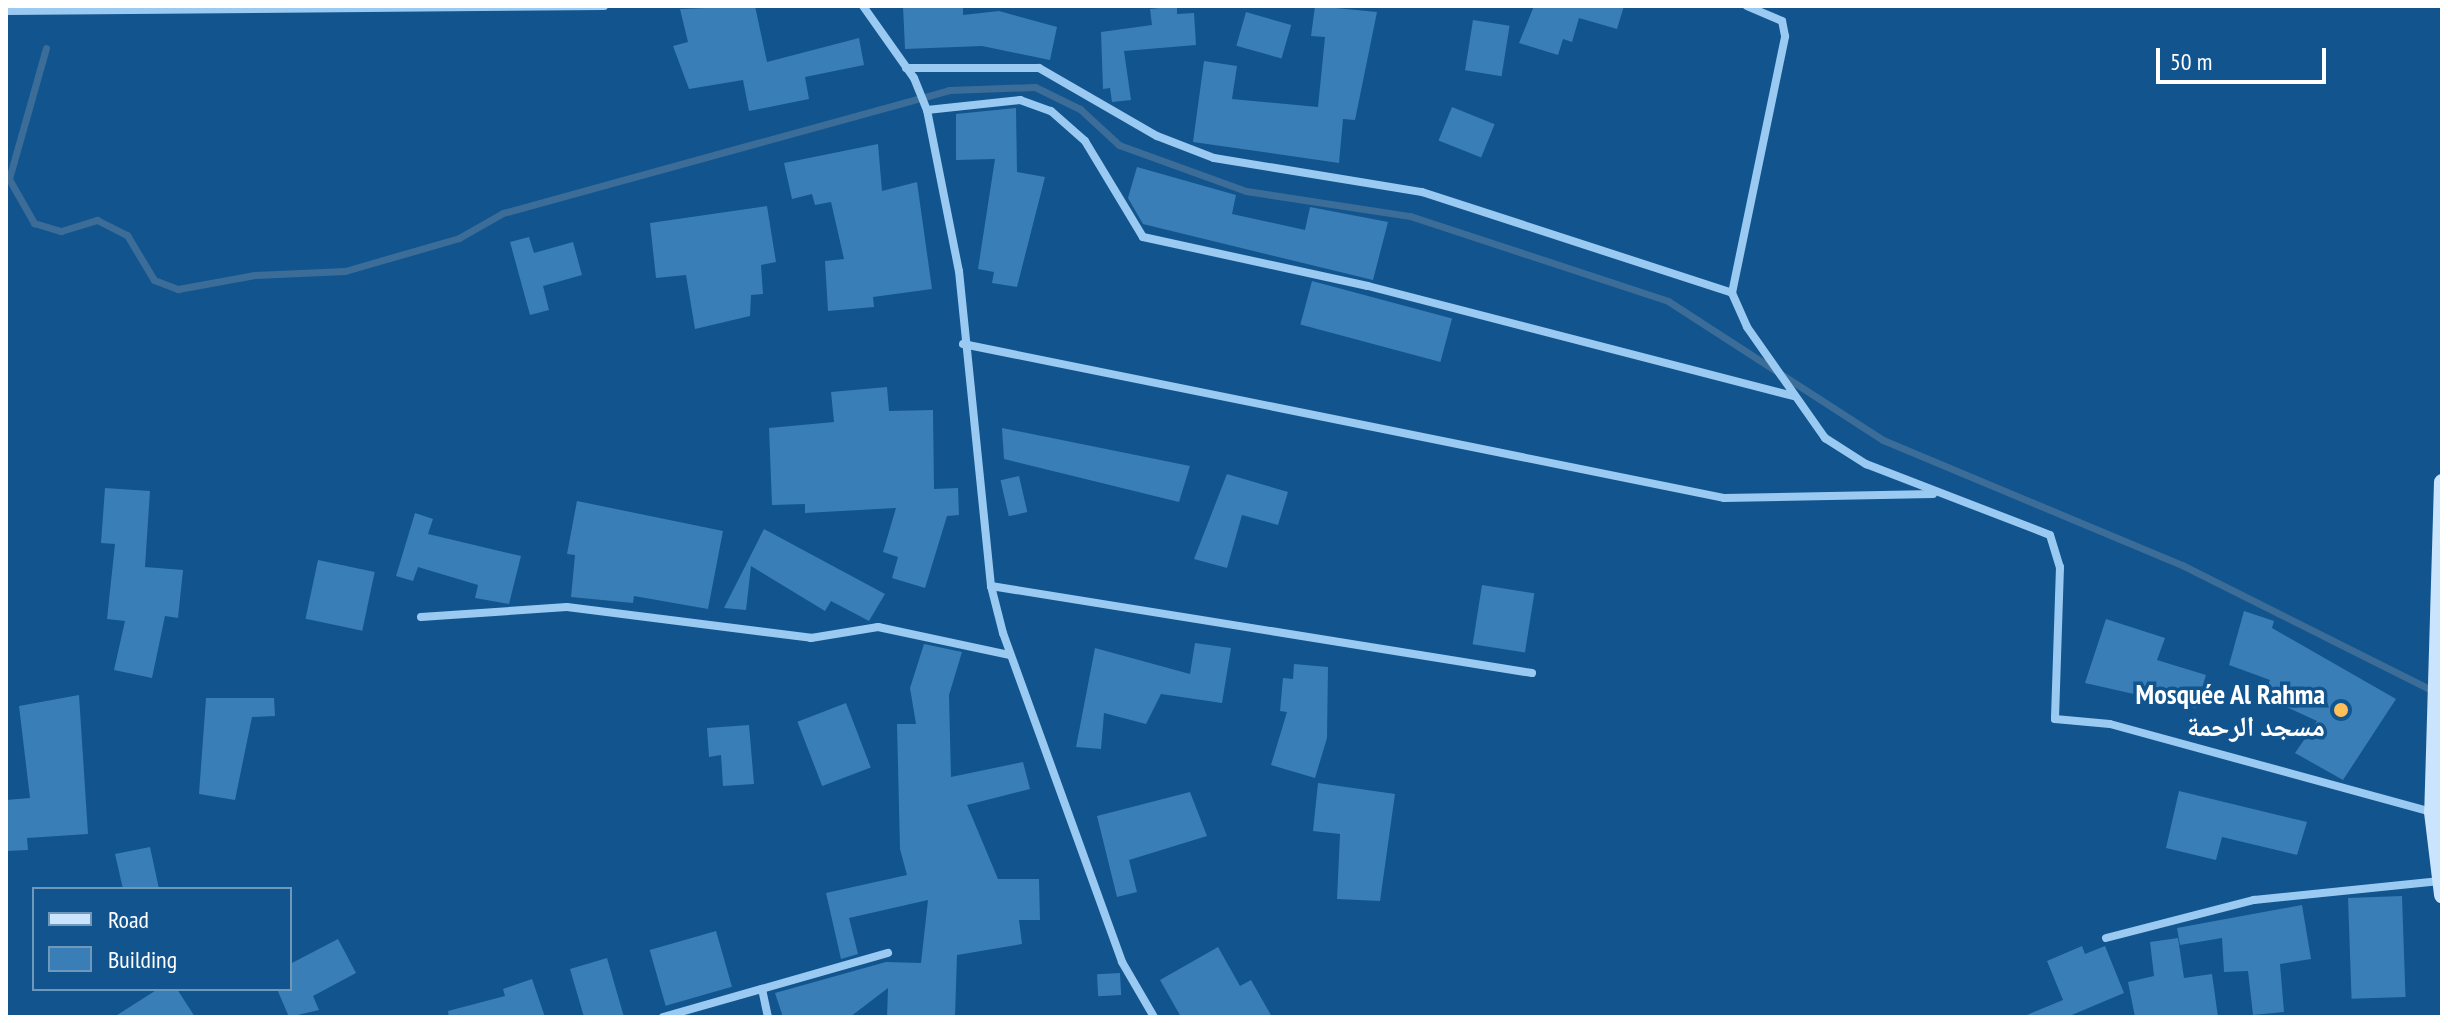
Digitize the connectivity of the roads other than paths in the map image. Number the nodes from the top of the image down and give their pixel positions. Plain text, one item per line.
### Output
1 (604, 6) edge
2 (863, 6) edge
3 (1747, 6) edge
4 (6, 11) edge
5 (906, 68) junction
6 (926, 106) junction
7 (1732, 293) junction
8 (963, 344) junction
9 (1794, 396) junction
10 (2442, 482) edge
11 (1937, 494) junction
12 (2440, 575) edge
13 (991, 586) junction
14 (421, 617) dead end
15 (1010, 655) junction
16 (1532, 673) dead end
17 (2432, 812) junction
18 (2441, 888) edge
19 (2106, 938) dead end
20 (888, 953) dead end
21 (762, 989) junction
22 (663, 1017) edge
23 (768, 1017) edge
24 (1154, 1017) edge

1 - 4 street
2 - 5 street
3 - 7 street
5 - 6 street
5 - 7 street
6 - 8 street
6 - 9 street
7 - 9 street
8 - 11 street
8 - 13 street
9 - 11 street
10 - 12 street
11 - 17 street
12 - 17 street
13 - 15 street
13 - 16 street
14 - 15 street
15 - 24 street
17 - 18 street
18 - 19 street
20 - 21 street
21 - 22 street
21 - 23 street

